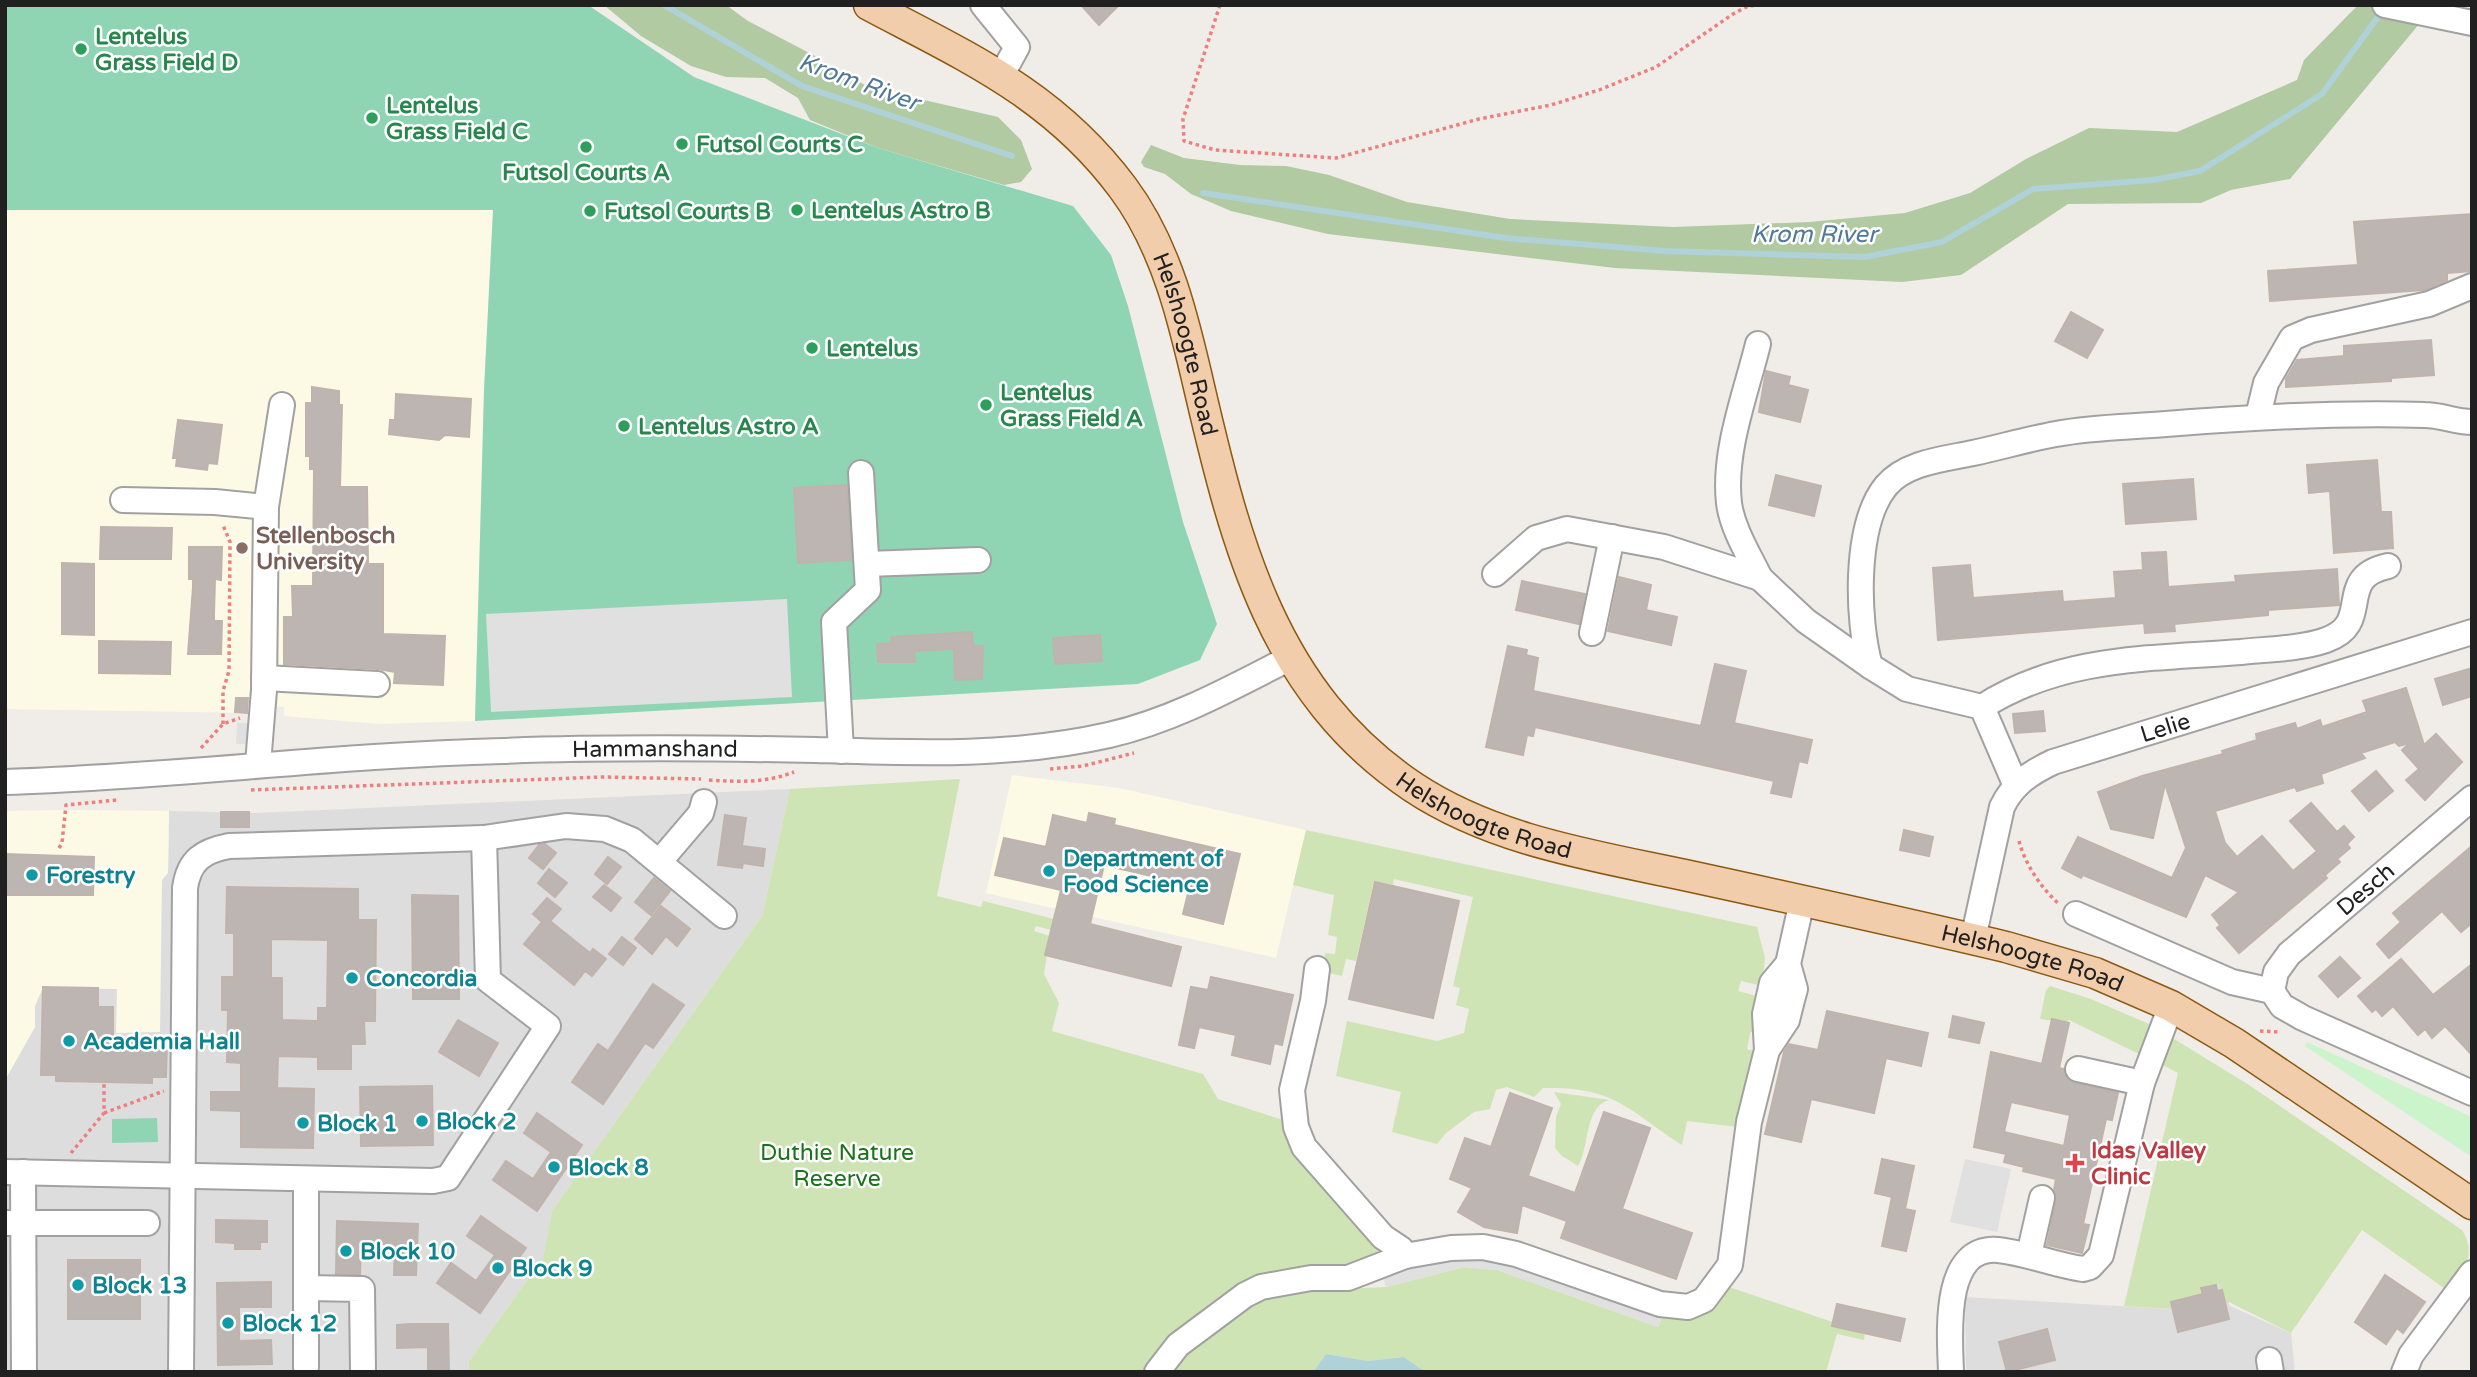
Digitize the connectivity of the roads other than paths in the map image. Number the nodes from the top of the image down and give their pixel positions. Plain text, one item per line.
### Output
1 (869, 5) edge
2 (983, 5) edge
3 (2385, 5) edge
4 (2472, 23) edge
5 (1001, 76) junction
6 (2472, 286) edge
7 (1758, 344) dead end
8 (282, 405) dead end
9 (2258, 416) junction
10 (2472, 422) edge
11 (861, 473) dead end
12 (123, 500) dead end
13 (266, 507) junction
14 (1612, 537) junction
15 (978, 560) dead end
16 (867, 564) junction
17 (2388, 565) dead end
18 (1495, 574) dead end
19 (1760, 578) junction
20 (2472, 632) edge
21 (1592, 633) dead end
22 (1290, 658) junction
23 (1870, 666) junction
24 (264, 684) junction
25 (377, 684) dead end
26 (1982, 707) junction
27 (841, 751) junction
28 (266, 763) junction
29 (5, 782) edge
30 (2016, 786) junction
31 (2472, 798) edge
32 (704, 802) dead end
33 (484, 838) junction
34 (660, 861) junction
35 (1802, 901) junction
36 (2076, 914) road end
37 (724, 916) dead end
38 (1973, 939) junction
39 (1317, 969) dead end
40 (2272, 991) junction
41 (2171, 1006) junction
42 (2078, 1069) dead end
43 (2142, 1083) junction
44 (2472, 1093) edge
45 (14, 1172) edge
46 (181, 1177) junction
47 (306, 1179) junction
48 (2042, 1198) dead end
49 (2472, 1204) edge
50 (15, 1223) edge
51 (147, 1223) dead end
52 (2029, 1255) junction
53 (1405, 1256) junction
54 (2472, 1273) edge
55 (306, 1288) junction
56 (306, 1367) dead end
57 (24, 1372) edge
58 (181, 1372) edge
59 (363, 1372) edge
60 (1157, 1372) edge
61 (1951, 1372) edge
62 (2404, 1372) edge

1 - 5 main road, Helshoogte Road
2 - 5 street
3 - 4 street
5 - 22 main road, Helshoogte Road
6 - 9 street
7 - 19 street
8 - 13 street
9 - 10 street
9 - 23 street
11 - 16 street
12 - 13 street
13 - 24 street
14 - 18 street
14 - 19 street
14 - 21 street
15 - 16 street
16 - 27 street
17 - 26 street
19 - 23 street
20 - 30 street, Lelie
22 - 27 street, Hammanshand
22 - 35 main road, Helshoogte Road
23 - 26 street
24 - 25 street
24 - 28 street
26 - 30 street
27 - 28 street, Hammanshand
28 - 29 street, Hammanshand
30 - 38 street, Lelie
31 - 40 street, Desch
32 - 34 street
33 - 34 street
33 - 46 street
33 - 47 street
34 - 37 street
35 - 38 main road, Helshoogte Road
35 - 53 street
36 - 40 street
38 - 41 main road, Helshoogte Road
39 - 53 street
40 - 44 street
41 - 43 street
41 - 49 main road, Helshoogte Road
42 - 43 street
43 - 52 street
45 - 46 street
45 - 50 street
46 - 47 street
46 - 58 street
47 - 55 street
48 - 52 street
50 - 51 street
50 - 57 street
52 - 61 street
53 - 60 street
54 - 62 street
55 - 56 street
55 - 59 street

